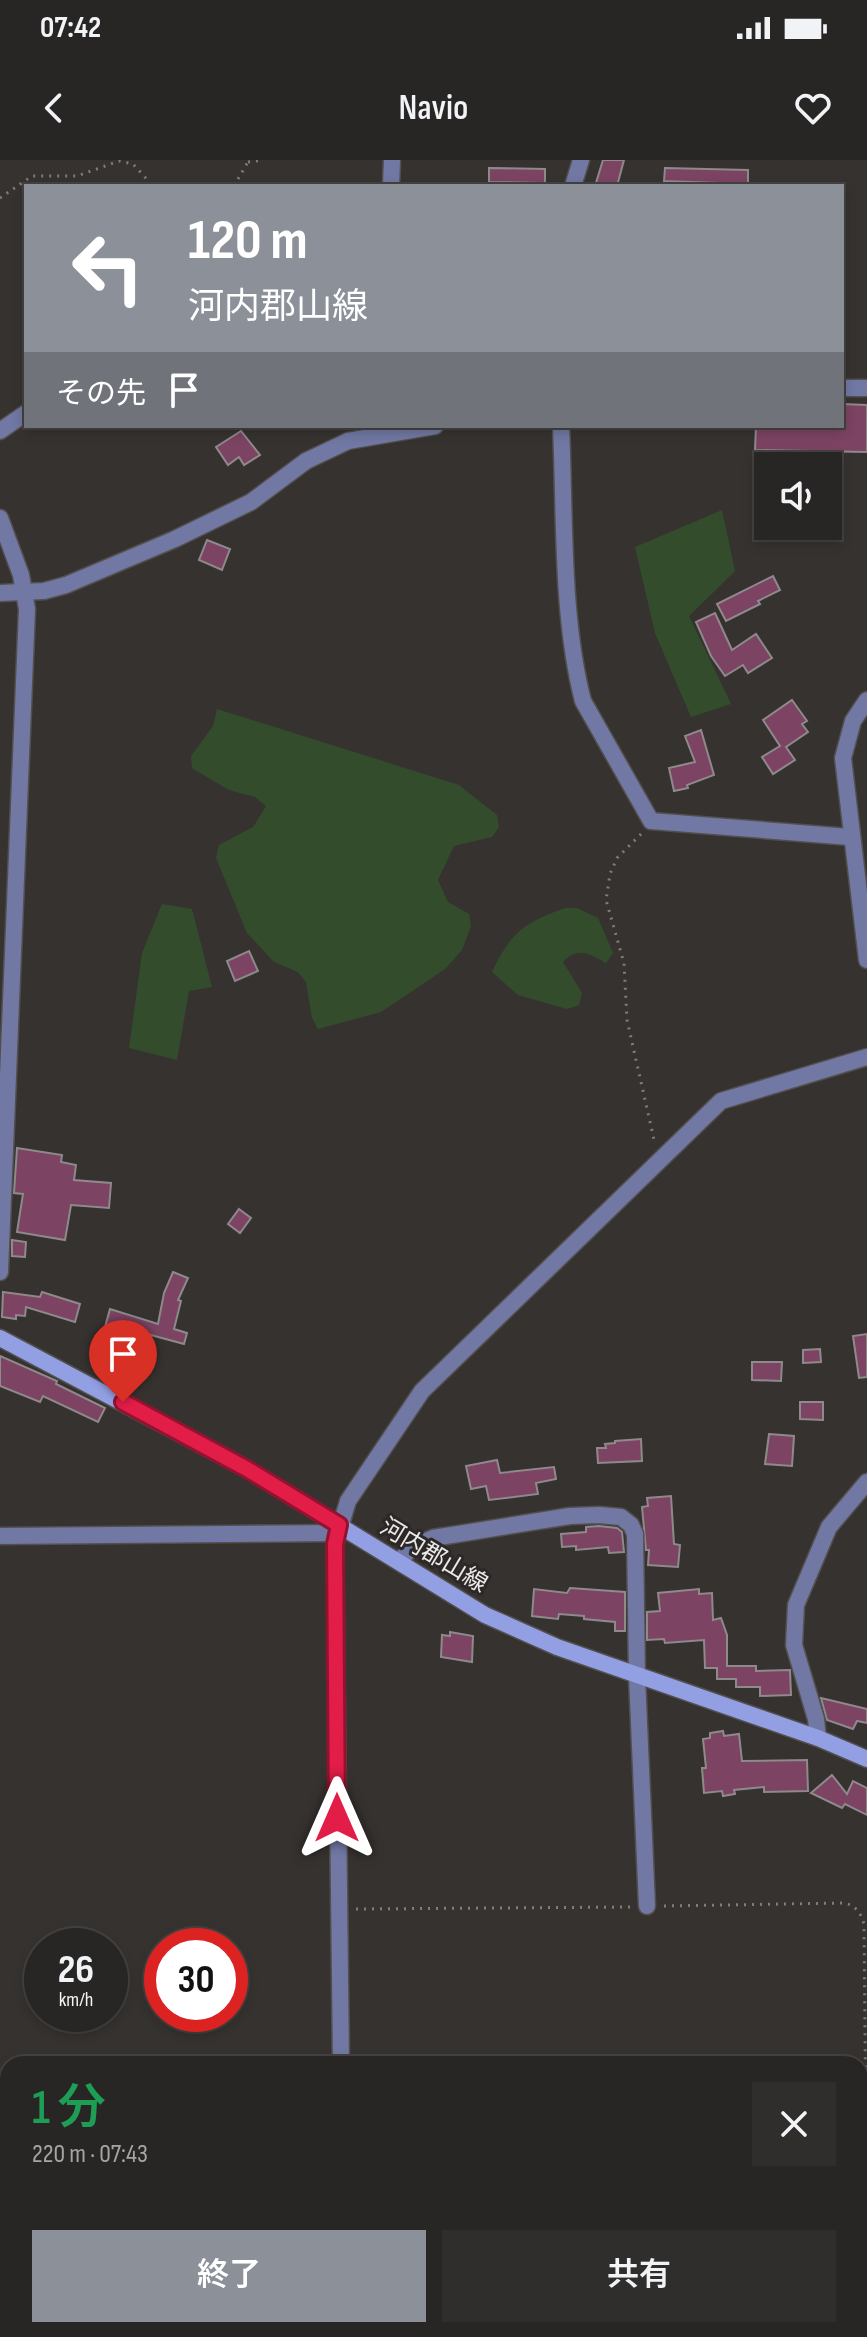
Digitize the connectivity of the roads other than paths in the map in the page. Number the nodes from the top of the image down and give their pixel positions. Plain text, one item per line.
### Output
1 (392, 160) edge
2 (581, 160) edge
3 (391, 184) edge
4 (574, 184) edge
5 (844, 388) edge
6 (867, 388) edge
7 (24, 414) edge
8 (408, 428) edge
9 (561, 428) edge
10 (380, 430) edge
11 (0, 431) edge
12 (0, 518) edge
13 (26, 592) junction
14 (0, 593) edge
15 (867, 700) edge
16 (850, 837) junction
17 (867, 960) edge
18 (6, 971) edge
19 (867, 1057) edge
20 (0, 1272) edge
21 (0, 1338) edge
22 (867, 1482) edge
23 (338, 1529) junction
24 (0, 1536) edge
25 (399, 1562) junction
26 (637, 1677) junction
27 (818, 1738) junction
28 (867, 1759) edge
29 (647, 1906) road end
30 (341, 2056) edge

1 - 3 street
2 - 4 street
5 - 6 street
7 - 11 street
8 - 10 street
9 - 16 street
10 - 13 street
12 - 13 street
13 - 14 street
13 - 18 street
15 - 16 street
16 - 17 street
18 - 20 street
19 - 23 street
21 - 23 main road, 河内郡山線
22 - 27 street
23 - 24 street
23 - 25 main road, 河内郡山線
23 - 30 street
25 - 26 main road, 河内郡山線
25 - 26 street
26 - 27 main road, 河内郡山線
26 - 29 street
27 - 28 main road, 河内郡山線

